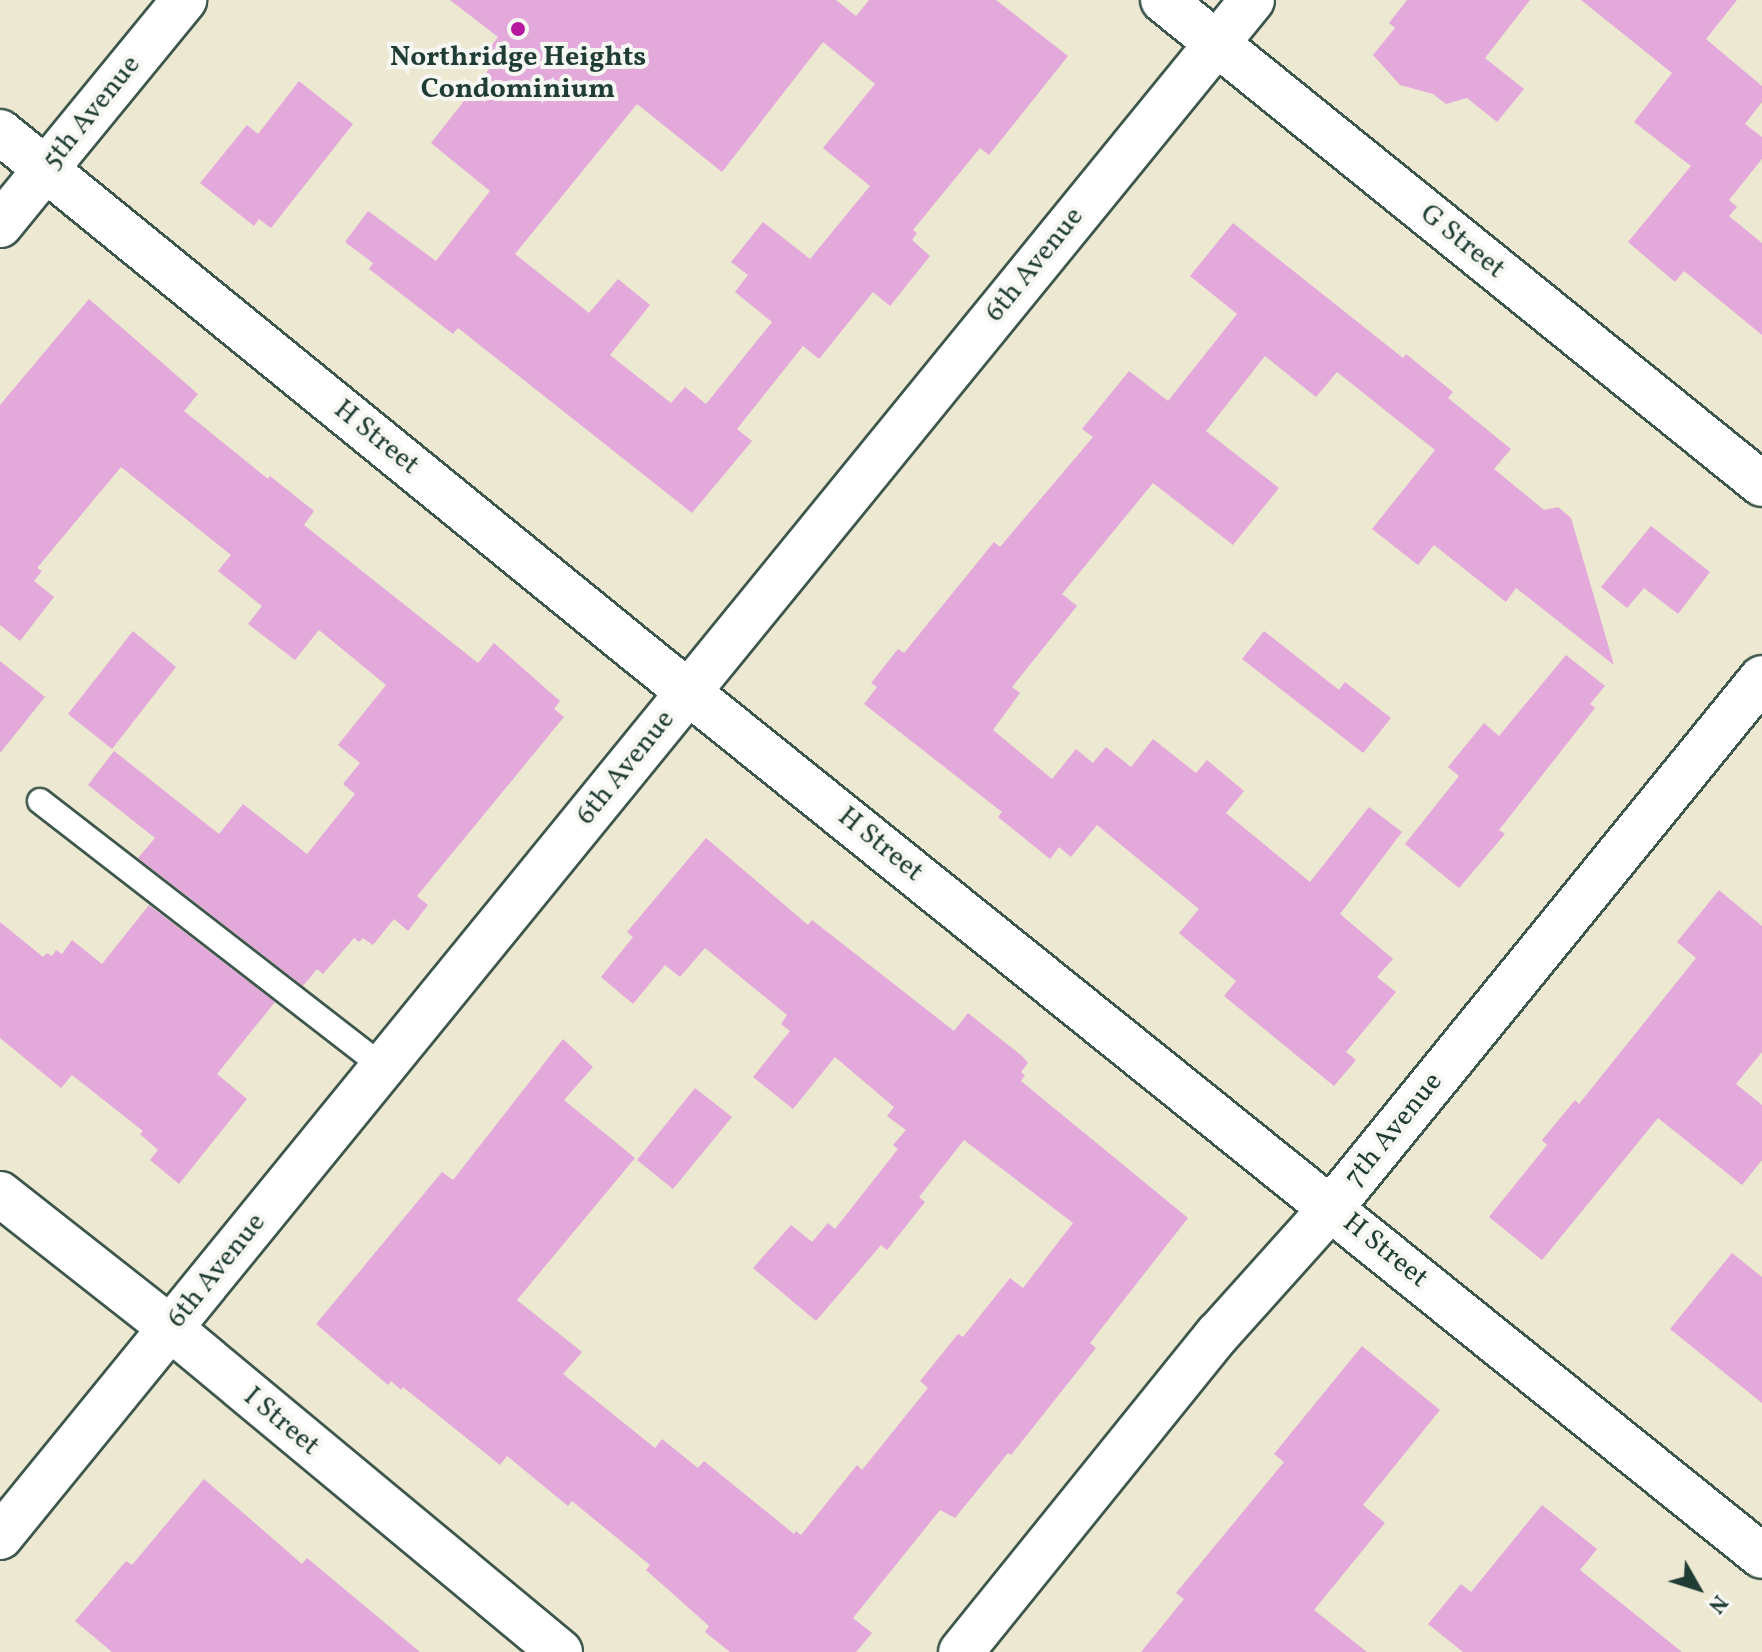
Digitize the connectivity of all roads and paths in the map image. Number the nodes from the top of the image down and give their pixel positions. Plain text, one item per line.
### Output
1 (184, 0) edge
2 (1163, 0) edge
3 (1252, 0) edge
4 (1216, 43) junction
5 (0, 132) edge
6 (46, 169) junction
7 (0, 225) edge
8 (1762, 484) edge
9 (1762, 678) edge
10 (689, 691) junction
11 (40, 801) dead end
12 (383, 1067) junction
13 (0, 1194) edge
14 (1331, 1208) junction
15 (170, 1328) junction
16 (0, 1537) edge
17 (1762, 1556) edge
18 (560, 1652) edge
19 (961, 1652) edge

1 - 6 street, 5th Avenue
2 - 4 street, G Street
3 - 4 street, 6th Avenue
4 - 8 street, G Street
4 - 10 street, 6th Avenue
5 - 6 street, H Street
6 - 7 street, 5th Avenue
6 - 10 street, H Street
9 - 14 street, 7th Avenue
10 - 12 street, 6th Avenue
10 - 14 street, H Street
11 - 12 lane
12 - 15 street, 6th Avenue
13 - 15 street, I Street
14 - 17 street, H Street
14 - 19 street, 7th Avenue
15 - 16 street, 6th Avenue
15 - 18 street, I Street

